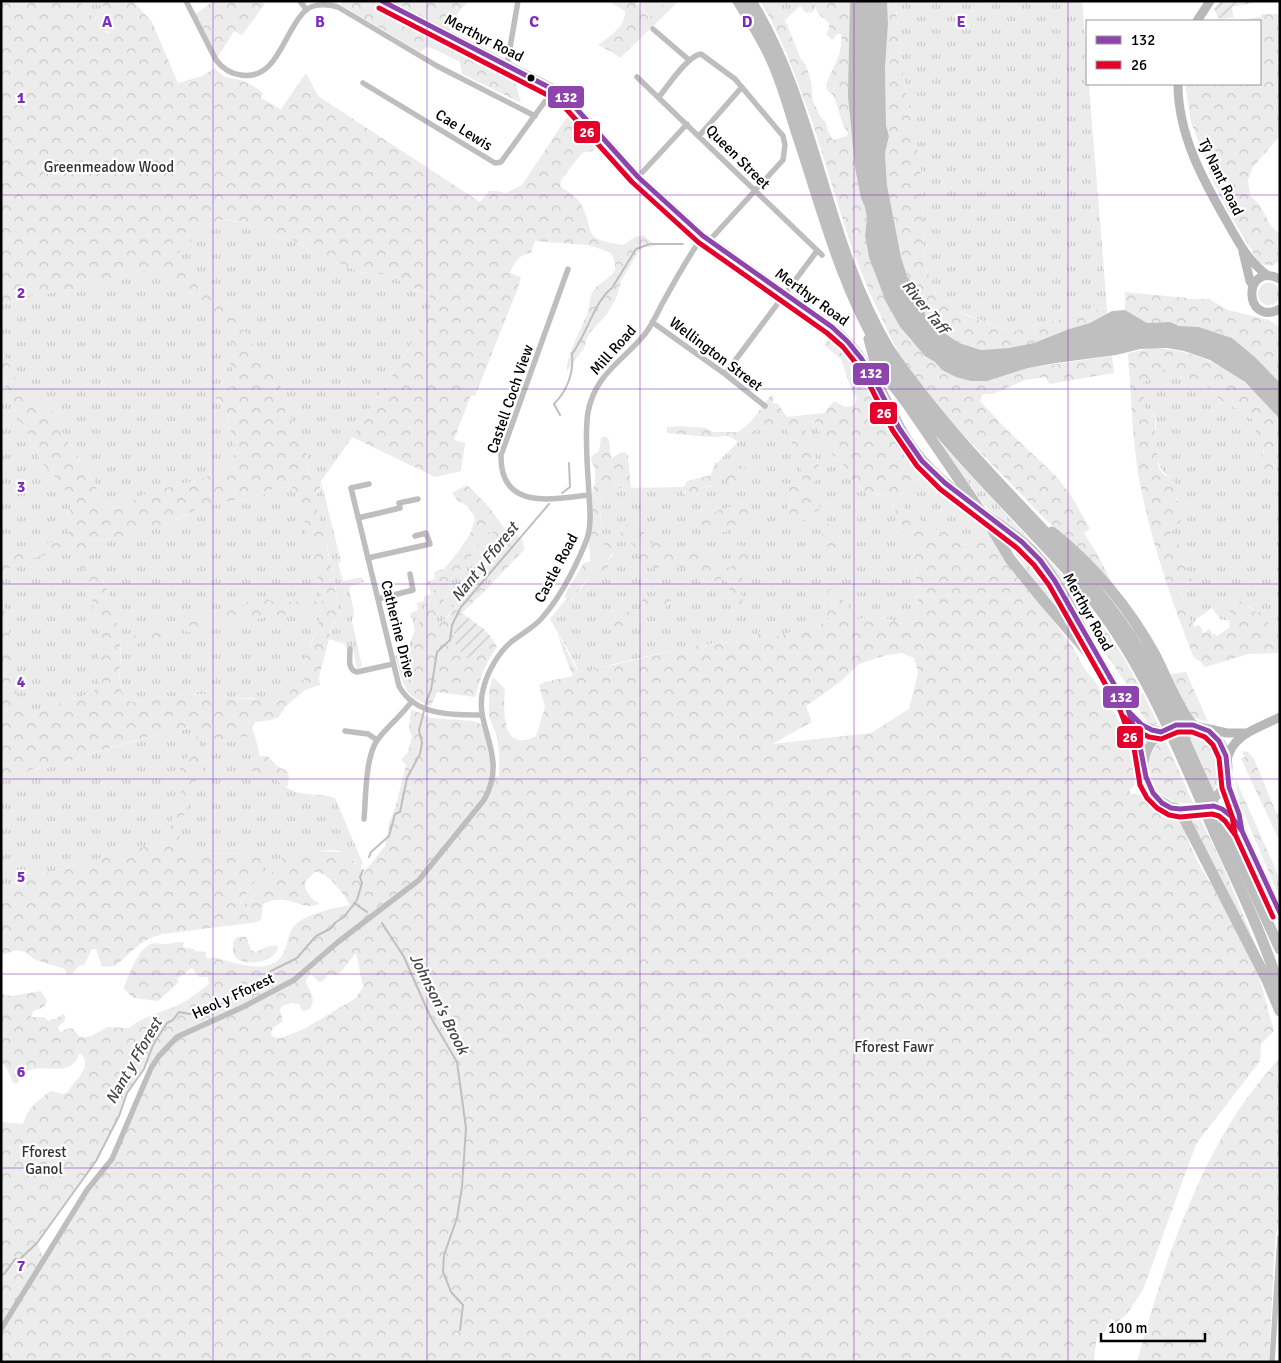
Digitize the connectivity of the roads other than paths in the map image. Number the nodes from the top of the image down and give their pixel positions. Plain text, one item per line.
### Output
1 (186, 1) edge
2 (300, 1) edge
3 (382, 1) edge
4 (518, 1) edge
5 (738, 1) edge
6 (751, 1) edge
7 (1210, 1) edge
8 (306, 9) junction
9 (1198, 20) edge
10 (653, 29) dead end
11 (689, 60) junction
12 (507, 65) junction
13 (637, 77) dead end
14 (363, 83) dead end
15 (1178, 85) edge
16 (742, 87) junction
17 (554, 88) junction
18 (659, 97) junction
19 (534, 116) junction
20 (687, 124) junction
21 (699, 136) junction
22 (638, 177) junction
23 (755, 192) junction
24 (706, 239) junction
25 (1243, 250) junction
26 (568, 269) dead end
27 (1267, 275) junction
28 (1280, 279) edge
29 (1253, 285) junction
30 (784, 293) junction
31 (1277, 313) edge
32 (861, 314) junction
33 (652, 322) junction
34 (725, 374) junction
35 (765, 406) dead end
36 (369, 484) dead end
37 (589, 495) junction
38 (418, 499) dead end
39 (1028, 514) junction
40 (358, 518) junction
41 (415, 536) dead end
42 (368, 558) junction
43 (410, 574) dead end
44 (378, 599) junction
45 (350, 649) dead end
46 (393, 664) junction
47 (1109, 676) junction
48 (412, 701) junction
49 (1129, 712) junction
50 (482, 714) junction
51 (1278, 719) edge
52 (1192, 726) junction
53 (345, 731) dead end
54 (1161, 732) junction
55 (1247, 733) junction
56 (377, 740) junction
57 (1227, 761) junction
58 (1144, 766) junction
59 (1228, 773) junction
60 (493, 777) joint
61 (1206, 805) junction
62 (1175, 808) junction
63 (364, 819) dead end
64 (1242, 831) junction
65 (1280, 914) edge
66 (1280, 949) edge
67 (1280, 989) edge
68 (1280, 1011) edge
69 (1280, 1237) edge
70 (1, 1329) edge
71 (1272, 1362) edge

1 - 8 street
2 - 8 street
3 - 12 main road, Merthyr Road
4 - 12 street
5 - 32 highway
6 - 39 highway
7 - 9 main road
8 - 19 street
10 - 11 street
11 - 16 street, Mill Road
11 - 18 street
12 - 17 main road, Merthyr Road
13 - 18 street, Queen Street
14 - 19 street, Cae Lewis
15 - 25 main road, Tŷ Nant Road
16 - 21 street
16 - 23 street, Mill Road
17 - 19 street, Cae Lewis
17 - 22 main road, Merthyr Road
18 - 20 street, Queen Street
20 - 21 street, Queen Street
20 - 22 street
21 - 23 street, Queen Street
22 - 24 main road, Merthyr Road
23 - 24 street, Mill Road
23 - 30 street, Queen Street
24 - 30 main road, Merthyr Road
24 - 33 street, Mill Road
25 - 27 main road, Tŷ Nant Road
25 - 29 main road, Tŷ Nant Road
26 - 37 street, Castell Coch View
27 - 28 main road, Tŷ Nant Road
27 - 29 main road
29 - 31 main road, Tŷ Nant Road
30 - 34 street
30 - 47 main road, Merthyr Road
32 - 47 highway
32 - 67 highway
33 - 34 street, Wellington Street
33 - 37 street, Mill Road
34 - 35 street, Wellington Street
36 - 40 street, Catherine Drive
37 - 50 street, Castle Road
38 - 40 street
39 - 52 highway
39 - 66 highway
40 - 42 street, Catherine Drive
41 - 42 street
42 - 44 street, Catherine Drive
43 - 44 street
44 - 46 street, Catherine Drive
45 - 46 street
46 - 48 street, Catherine Drive
47 - 49 main road, Merthyr Road
48 - 50 street, Catherine Drive
48 - 56 street
49 - 54 main road, Merthyr Road
49 - 58 main road, Merthyr Road
50 - 60 street, Castle Road
51 - 55 main road
52 - 54 main road
52 - 55 main road
52 - 57 main road
53 - 56 street
54 - 58 main road
55 - 57 main road
56 - 63 street
57 - 59 main road
58 - 62 main road
59 - 61 main road
59 - 64 main road
60 - 70 street, Heol y Fforest
61 - 62 main road
61 - 64 main road
62 - 68 highway
64 - 65 main road
69 - 71 street

